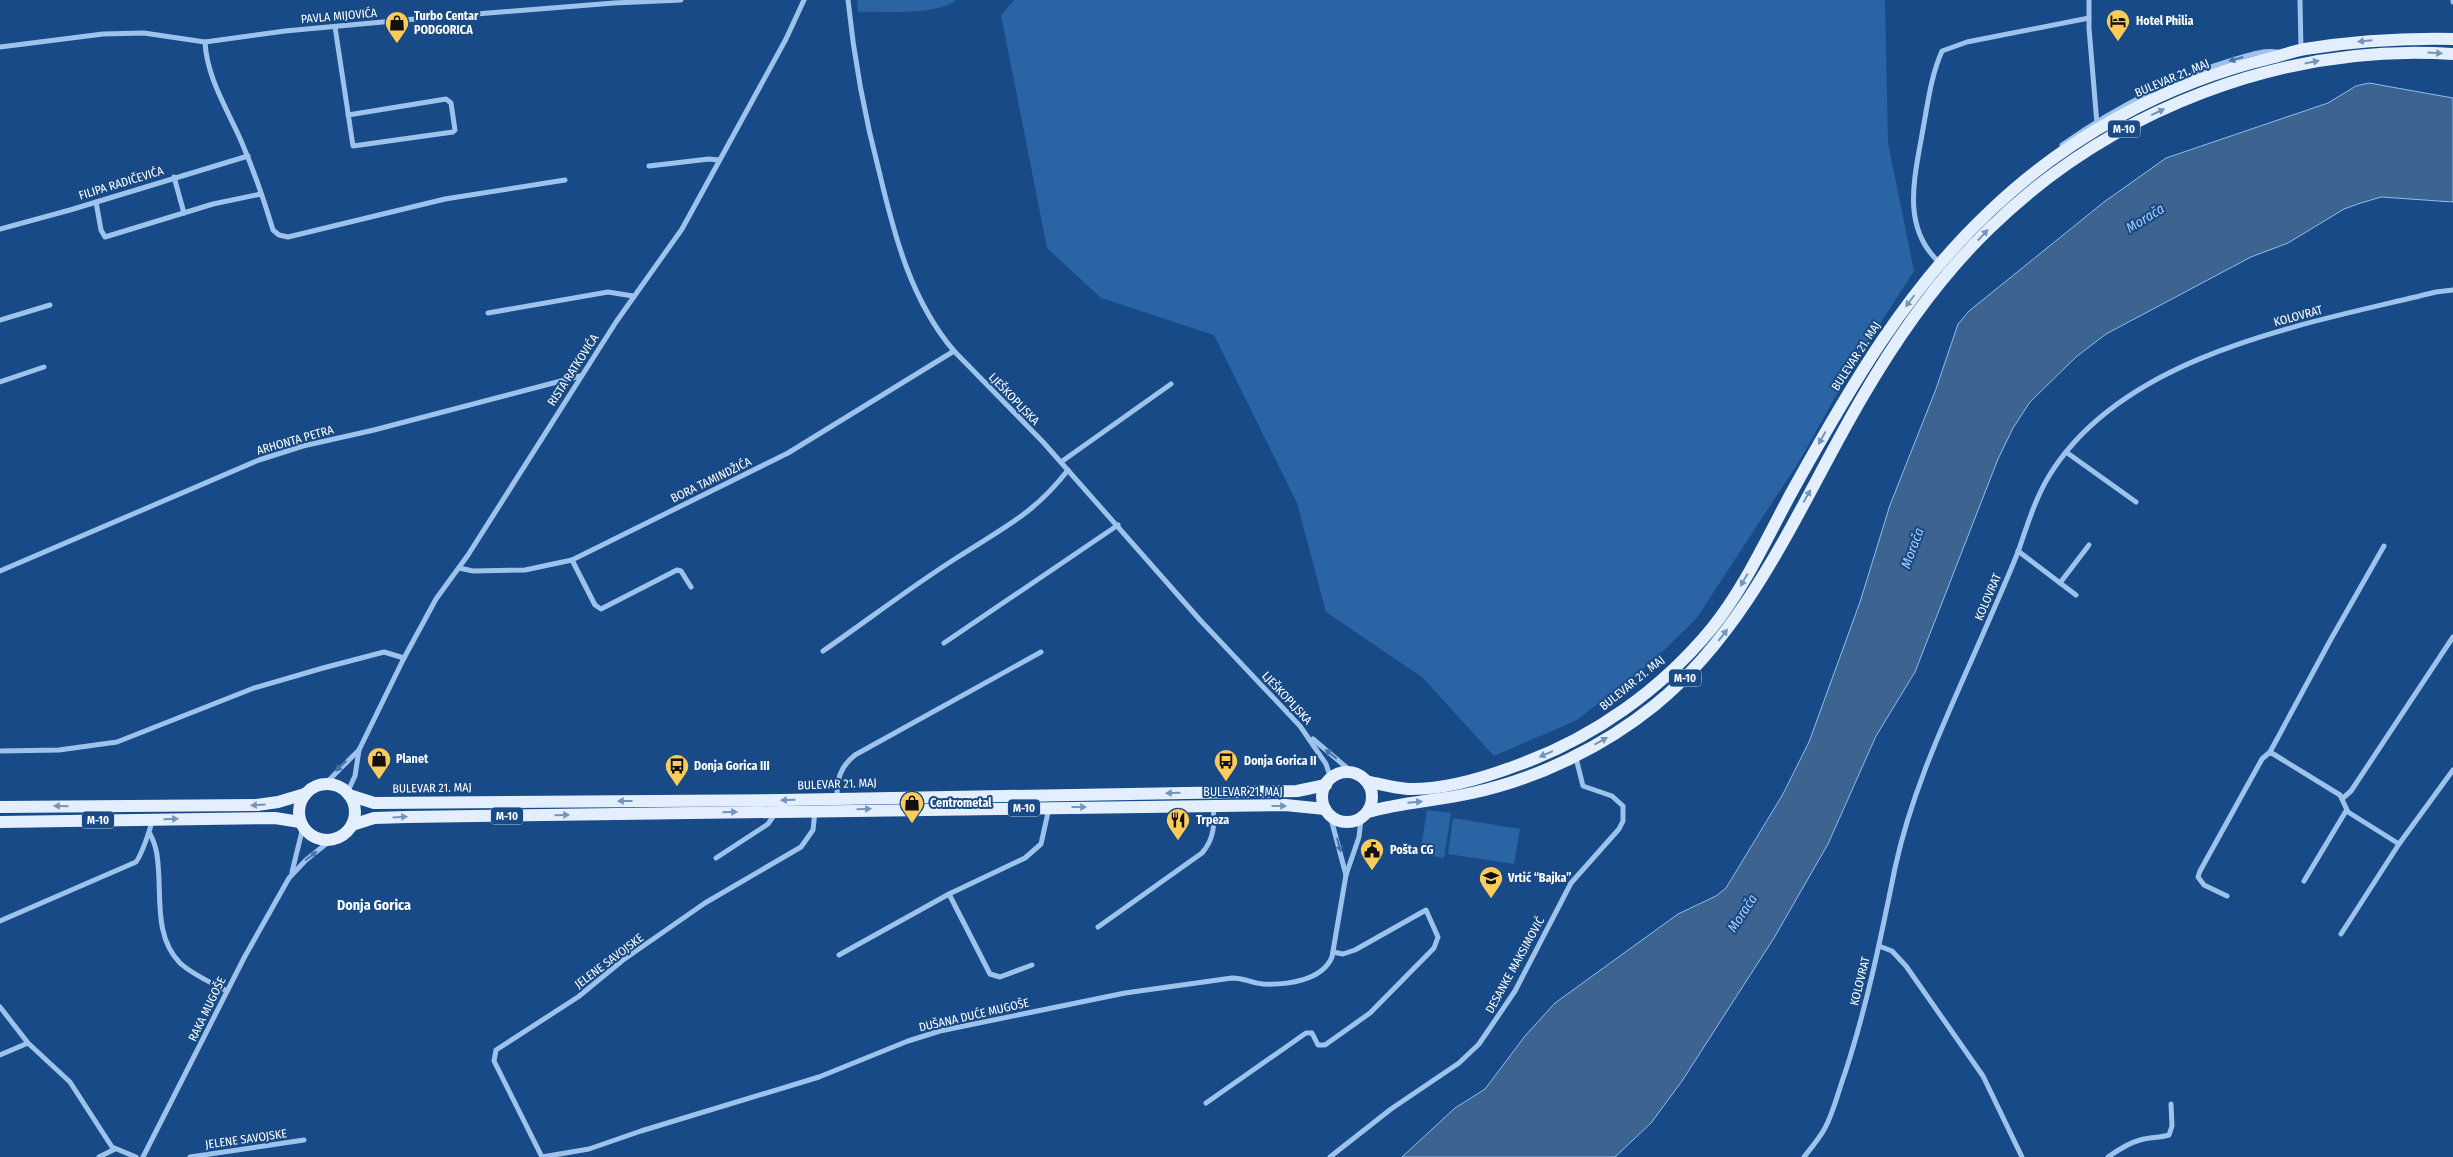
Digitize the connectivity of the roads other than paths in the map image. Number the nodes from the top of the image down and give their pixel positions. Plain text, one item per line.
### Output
1 (580, 0) edge
2 (681, 0) edge
3 (804, 0) edge
4 (848, 0) edge
5 (2089, 0) edge
6 (2300, 0) edge
7 (581, 6) junction
8 (2089, 18) junction
9 (336, 27) junction
10 (2453, 38) edge
11 (205, 42) junction
12 (0, 47) edge
13 (2301, 49) junction
14 (2453, 54) edge
15 (348, 115) junction
16 (2097, 125) junction
17 (248, 156) junction
18 (719, 160) junction
19 (649, 166) dead end
20 (174, 177) junction
21 (565, 180) dead end
22 (261, 194) junction
23 (96, 202) junction
24 (184, 213) junction
25 (0, 229) edge
26 (1940, 263) junction
27 (1951, 272) junction
28 (2453, 290) edge
29 (634, 296) junction
30 (50, 305) dead end
31 (488, 313) dead end
32 (0, 320) edge
33 (954, 352) junction
34 (44, 367) dead end
35 (580, 376) junction
36 (0, 382) edge
37 (1171, 384) dead end
38 (2066, 452) junction
39 (1061, 462) junction
40 (1068, 470) junction
41 (2136, 502) dead end
42 (1118, 525) junction
43 (2089, 545) dead end
44 (2384, 546) dead end
45 (2018, 551) junction
46 (572, 560) junction
47 (459, 568) junction
48 (0, 571) edge
49 (2060, 583) junction
50 (691, 588) dead end
51 (2076, 595) dead end
52 (2453, 637) edge
53 (944, 643) dead end
54 (823, 651) dead end
55 (1041, 652) dead end
56 (404, 658) junction
57 (1308, 736) junction
58 (359, 750) junction
59 (0, 751) edge
60 (2270, 752) junction
61 (1575, 755) junction
62 (2453, 770) edge
63 (1353, 773) junction
64 (1366, 781) junction
65 (1328, 782) junction
66 (325, 784) junction
67 (305, 794) junction
68 (348, 794) junction
69 (836, 797) junction
70 (2343, 798) junction
71 (1213, 806) junction
72 (0, 807) edge
73 (1050, 808) junction
74 (815, 810) junction
75 (776, 811) junction
76 (2346, 811) junction
77 (1328, 812) junction
78 (1364, 815) junction
79 (152, 819) junction
80 (0, 822) edge
81 (301, 824) junction
82 (352, 825) junction
83 (150, 834) junction
84 (331, 840) junction
85 (2399, 844) junction
86 (716, 858) dead end
87 (292, 872) junction
88 (1346, 875) junction
89 (2304, 881) dead end
90 (950, 894) junction
91 (2227, 896) dead end
92 (0, 921) edge
93 (1098, 926) dead end
94 (2341, 934) dead end
95 (1879, 946) junction
96 (1333, 952) junction
97 (839, 955) dead end
98 (1032, 965) dead end
99 (227, 991) junction
100 (0, 1007) edge
101 (28, 1043) junction
102 (0, 1055) edge
103 (1206, 1103) dead end
104 (2171, 1104) dead end
105 (304, 1140) dead end
106 (115, 1149) junction
107 (99, 1157) edge
108 (136, 1157) edge
109 (143, 1157) edge
110 (190, 1157) edge
111 (542, 1157) edge
112 (1330, 1157) edge
113 (1804, 1157) edge
114 (2022, 1157) edge
115 (2108, 1157) edge

1 - 7 street
2 - 7 street, PAVLA MIJOVIĆA
3 - 18 street, RISTA RATKOVIĆA
4 - 33 street, LJEŠKOPLJSKA
5 - 8 street
6 - 13 street
7 - 9 street, PAVLA MIJOVIĆA
8 - 16 street
8 - 26 street
9 - 11 street, PAVLA MIJOVIĆA
9 - 15 street
10 -> 13 main road, BULEVAR 21. MAJ / M-10
11 - 12 street, PAVLA MIJOVIĆA
11 - 17 street
13 -> 16 main road, BULEVAR 21. MAJ / M-10
27 -> 14 main road, BULEVAR 21. MAJ / M-10
15 - 15 street
16 - 26 main road, BULEVAR 21. MAJ / M-10
17 - 20 street, FILIPA RADIČEVIĆA
17 - 22 street
18 - 19 street
18 - 29 street, RISTA RATKOVIĆA
20 - 23 street, FILIPA RADIČEVIĆA
20 - 24 street
21 - 22 street
22 - 24 street
23 - 24 street
23 - 25 street, FILIPA RADIČEVIĆA
26 - 27 street
26 -> 64 main road, BULEVAR 21. MAJ / M-10
61 -> 27 main road, BULEVAR 21. MAJ / M-10
28 - 38 street, KOLOVRAT
29 - 31 street
29 - 35 street, RISTA RATKOVIĆA
30 - 32 street
33 - 39 street, LJEŠKOPLJSKA
33 - 46 street, BORA TAMINDŽIĆA
34 - 36 street
35 - 47 street, RISTA RATKOVIĆA
35 - 48 street, ARHONTA PETRA
37 - 39 street
38 - 41 street
38 - 45 street, KOLOVRAT
39 - 40 street, LJEŠKOPLJSKA
40 - 42 street, LJEŠKOPLJSKA
40 - 54 street
42 - 53 street
42 - 57 street, LJEŠKOPLJSKA
43 - 49 street
44 - 60 street
45 - 49 street
45 - 95 street, KOLOVRAT
46 - 47 street, BORA TAMINDŽIĆA
46 - 50 street
47 - 56 street, RISTA RATKOVIĆA
49 - 51 street
52 - 70 street
55 - 69 street
56 - 58 street, RISTA RATKOVIĆA
56 - 59 street
63 -> 57 street, LJEŠKOPLJSKA
57 - 65 street, LJEŠKOPLJSKA
58 -> 66 street, RISTA RATKOVIĆA
58 - 68 street, RISTA RATKOVIĆA
60 - 70 street
60 - 91 street
78 -> 61 main road, BULEVAR 21. MAJ / M-10
61 - 112 street, DESANKE MAKSIMOVIĆ
62 - 85 street
63 - 64 main road, BULEVAR 21. MAJ / M-10
63 - 65 main road, BULEVAR 21. MAJ / M-10
64 - 78 main road
65 -> 69 main road, BULEVAR 21. MAJ / M-10
65 - 77 main road
66 - 67 main road, M-10
66 - 68 main road, BULEVAR 21. MAJ / M-10
67 -> 72 main road, M-10
67 - 81 main road
69 -> 68 main road, BULEVAR 21. MAJ / M-10
68 - 82 main road
70 - 76 street
73 -> 71 main road, BULEVAR 21. MAJ / M-10
71 -> 77 main road, BULEVAR 21. MAJ / M-10
71 - 93 street
74 -> 73 main road, BULEVAR 21. MAJ / M-10
73 - 90 street
74 - 75 main road, BULEVAR 21. MAJ / M-10
74 - 111 street, JELENE SAVOJSKE
82 -> 75 main road, BULEVAR 21. MAJ / M-10
75 - 86 street
76 - 85 street
76 - 89 street
77 - 78 main road, BULEVAR 21. MAJ / M-10
77 -> 88 street, DUŠANA DUĆE MUGOŠE
78 - 88 street, DUŠANA DUĆE MUGOŠE
79 - 80 main road, M-10
79 -> 81 main road, M-10
79 - 83 street
81 - 84 main road, M-10
81 - 87 street, RAKA MUGOŠE
82 - 84 main road, BULEVAR 21. MAJ / M-10
83 - 92 street
83 - 99 street
87 -> 84 street, RAKA MUGOŠE
85 - 94 street
87 - 99 street, RAKA MUGOŠE
88 - 96 street, DUŠANA DUĆE MUGOŠE
90 - 97 street
90 - 98 street
95 - 113 street, KOLOVRAT
95 - 114 street
96 - 103 street
96 - 111 street, DUŠANA DUĆE MUGOŠE
99 - 109 street, RAKA MUGOŠE
100 - 101 street
101 - 102 street
101 - 106 street
104 - 115 street
105 - 110 street, JELENE SAVOJSKE
106 - 107 street
106 - 108 street

